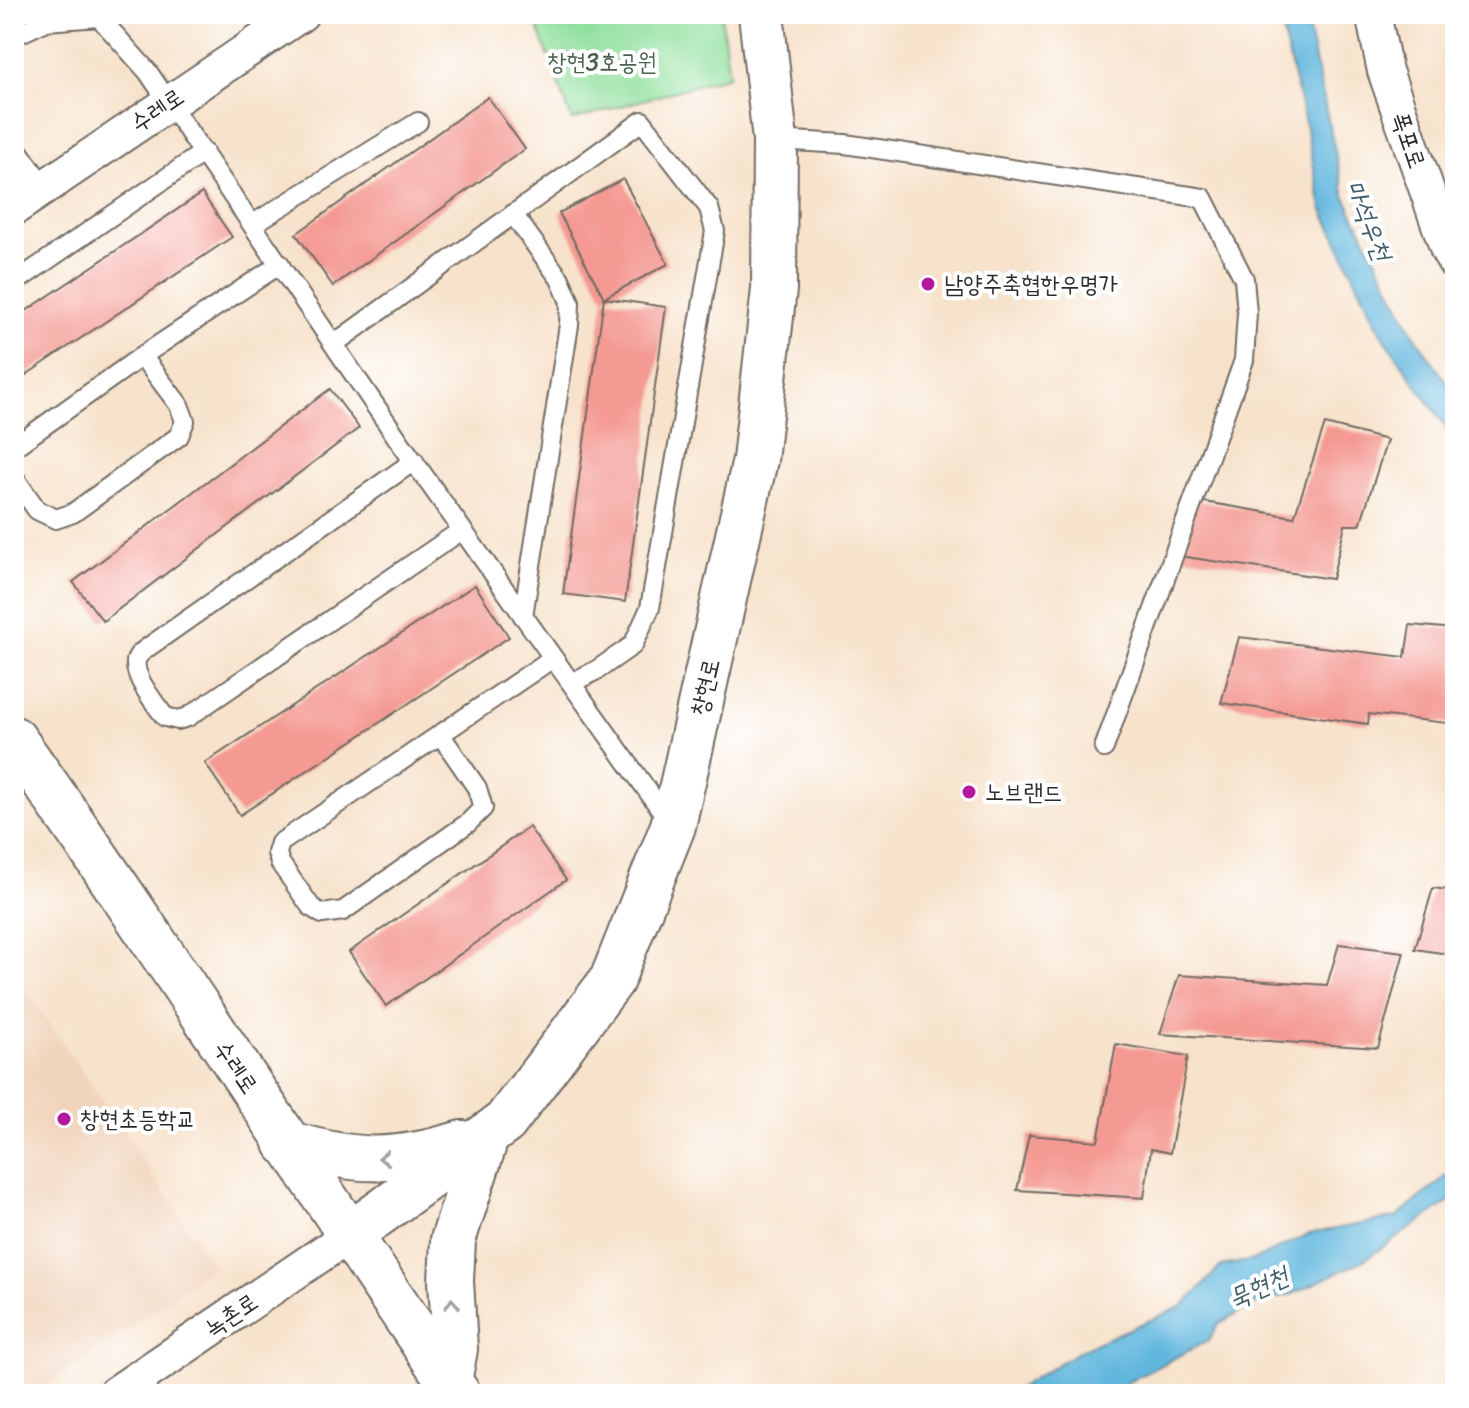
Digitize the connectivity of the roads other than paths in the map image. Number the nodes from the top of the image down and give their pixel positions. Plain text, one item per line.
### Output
1 (301, 14) edge
2 (761, 14) edge
3 (1373, 14) edge
4 (14, 36) edge
5 (169, 101) junction
6 (418, 122) dead end
7 (775, 140) junction
8 (14, 145) edge
9 (204, 152) junction
10 (44, 187) junction
11 (14, 208) edge
12 (513, 214) junction
13 (253, 224) junction
14 (1455, 262) edge
15 (280, 264) junction
16 (14, 283) edge
17 (334, 344) junction
18 (142, 356) junction
19 (14, 447) edge
20 (414, 461) junction
21 (14, 477) edge
22 (462, 530) junction
23 (523, 616) junction
24 (553, 658) junction
25 (571, 683) junction
26 (440, 734) junction
27 (14, 739) edge
28 (1104, 748) dead end
29 (673, 826) junction
30 (487, 1135) junction
31 (286, 1143) junction
32 (348, 1236) junction
33 (454, 1388) edge
34 (115, 1394) edge

1 - 5 street, 수레로
2 - 7 main road, 창현로
3 - 14 street, 폭포로
4 - 5 lane
5 - 9 lane
5 - 10 street, 수레로
6 - 13 lane
7 - 28 lane
7 - 29 main road, 창현로
8 - 10 lane
9 - 13 lane
9 - 16 lane
10 - 11 street, 수레로
12 - 17 lane
12 - 23 lane
12 - 25 lane
13 - 15 lane
15 - 17 lane
15 - 18 lane
17 - 20 lane
18 - 19 lane
18 - 21 lane
20 - 22 lane
20 - 22 lane
22 - 23 lane
23 - 24 lane
24 - 25 lane
24 - 26 lane
25 - 29 lane
26 - 26 lane
27 - 31 main road, 수레로
29 - 30 main road, 창현로
30 -> 31 main road
30 - 32 main road, 창현로
33 -> 30 main road
31 - 32 main road, 수레로
32 - 33 main road, 수레로
32 - 34 street, 녹촌로

